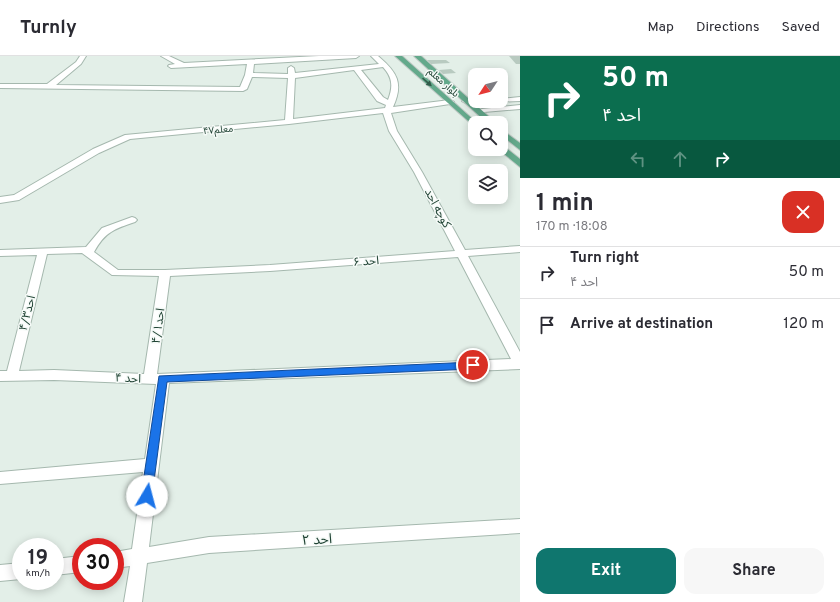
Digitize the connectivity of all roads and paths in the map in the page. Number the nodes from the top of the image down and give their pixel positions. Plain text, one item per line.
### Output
1 (83, 56) edge
2 (164, 56) edge
3 (355, 56) edge
4 (374, 56) edge
5 (398, 56) edge
6 (417, 56) edge
7 (290, 60) junction
8 (251, 61) junction
9 (184, 65) junction
10 (385, 65) junction
11 (171, 66) dead end
12 (356, 68) junction
13 (249, 75) junction
14 (292, 76) junction
15 (0, 86) edge
16 (48, 87) junction
17 (376, 95) junction
18 (394, 95) junction
19 (520, 99) edge
20 (508, 100) edge
21 (466, 101) junction
22 (450, 102) junction
23 (390, 107) junction
24 (520, 107) edge
25 (481, 114) junction
26 (483, 116) edge
27 (465, 117) junction
28 (468, 119) edge
29 (289, 122) junction
30 (508, 137) edge
31 (520, 147) edge
32 (508, 153) edge
33 (520, 164) edge
34 (0, 200) edge
35 (132, 220) dead end
36 (520, 249) edge
37 (43, 251) junction
38 (0, 253) edge
39 (88, 253) junction
40 (462, 254) junction
41 (165, 273) junction
42 (520, 364) edge
43 (6, 375) edge
44 (156, 379) junction
45 (151, 465) junction
46 (0, 478) edge
47 (520, 526) edge
48 (138, 558) junction
49 (124, 559) edge
50 (12, 572) edge
51 (0, 573) edge
52 (134, 602) edge

1 - 16 street
2 - 9 street
3 - 7 street
4 - 10 street, کوچه احد
5 -> 22 main road, بلوار معلم
6 - 21 main road, بلوار معلم
7 - 8 street
7 - 14 street
8 - 9 street
8 - 13 street
9 - 11 street
10 - 12 street
10 - 18 street, کوچه احد
12 - 14 street
12 - 17 street
13 - 14 street
13 - 16 street
14 - 29 street
15 - 16 street
17 - 18 street
17 - 23 street
18 - 23 street, کوچه احد
19 - 20 street
21 - 22 main road
21 - 25 main road, بلوار معلم
22 - 23 street, معلم۴۷
22 - 27 main road, بلوار معلم
23 - 29 street, معلم۴۷
23 - 40 street, کوچه احد
24 - 25 lane
25 - 26 main road, بلوار معلم
25 - 27 main road
27 - 28 main road, بلوار معلم
29 - 34 street, معلم۴۷
30 - 31 main road
32 - 33 main road
35 - 39 street
36 - 40 street, احد ۶
37 - 38 street
37 - 39 street
37 - 43 street, احد۴/۳
39 - 41 street, احد ۶
40 - 41 street, احد ۶
40 - 42 street, کوچه احد
41 - 44 street, احد۴/۱
42 - 44 street, احد ۴
43 - 44 street, احد ۴
44 - 45 street, احد۴/۱
45 - 46 street
45 - 48 street, احد۴/۱
47 - 48 street, احد ۲
48 - 49 street, احد ۲
48 - 52 street, احد۴/۱
50 - 51 street

